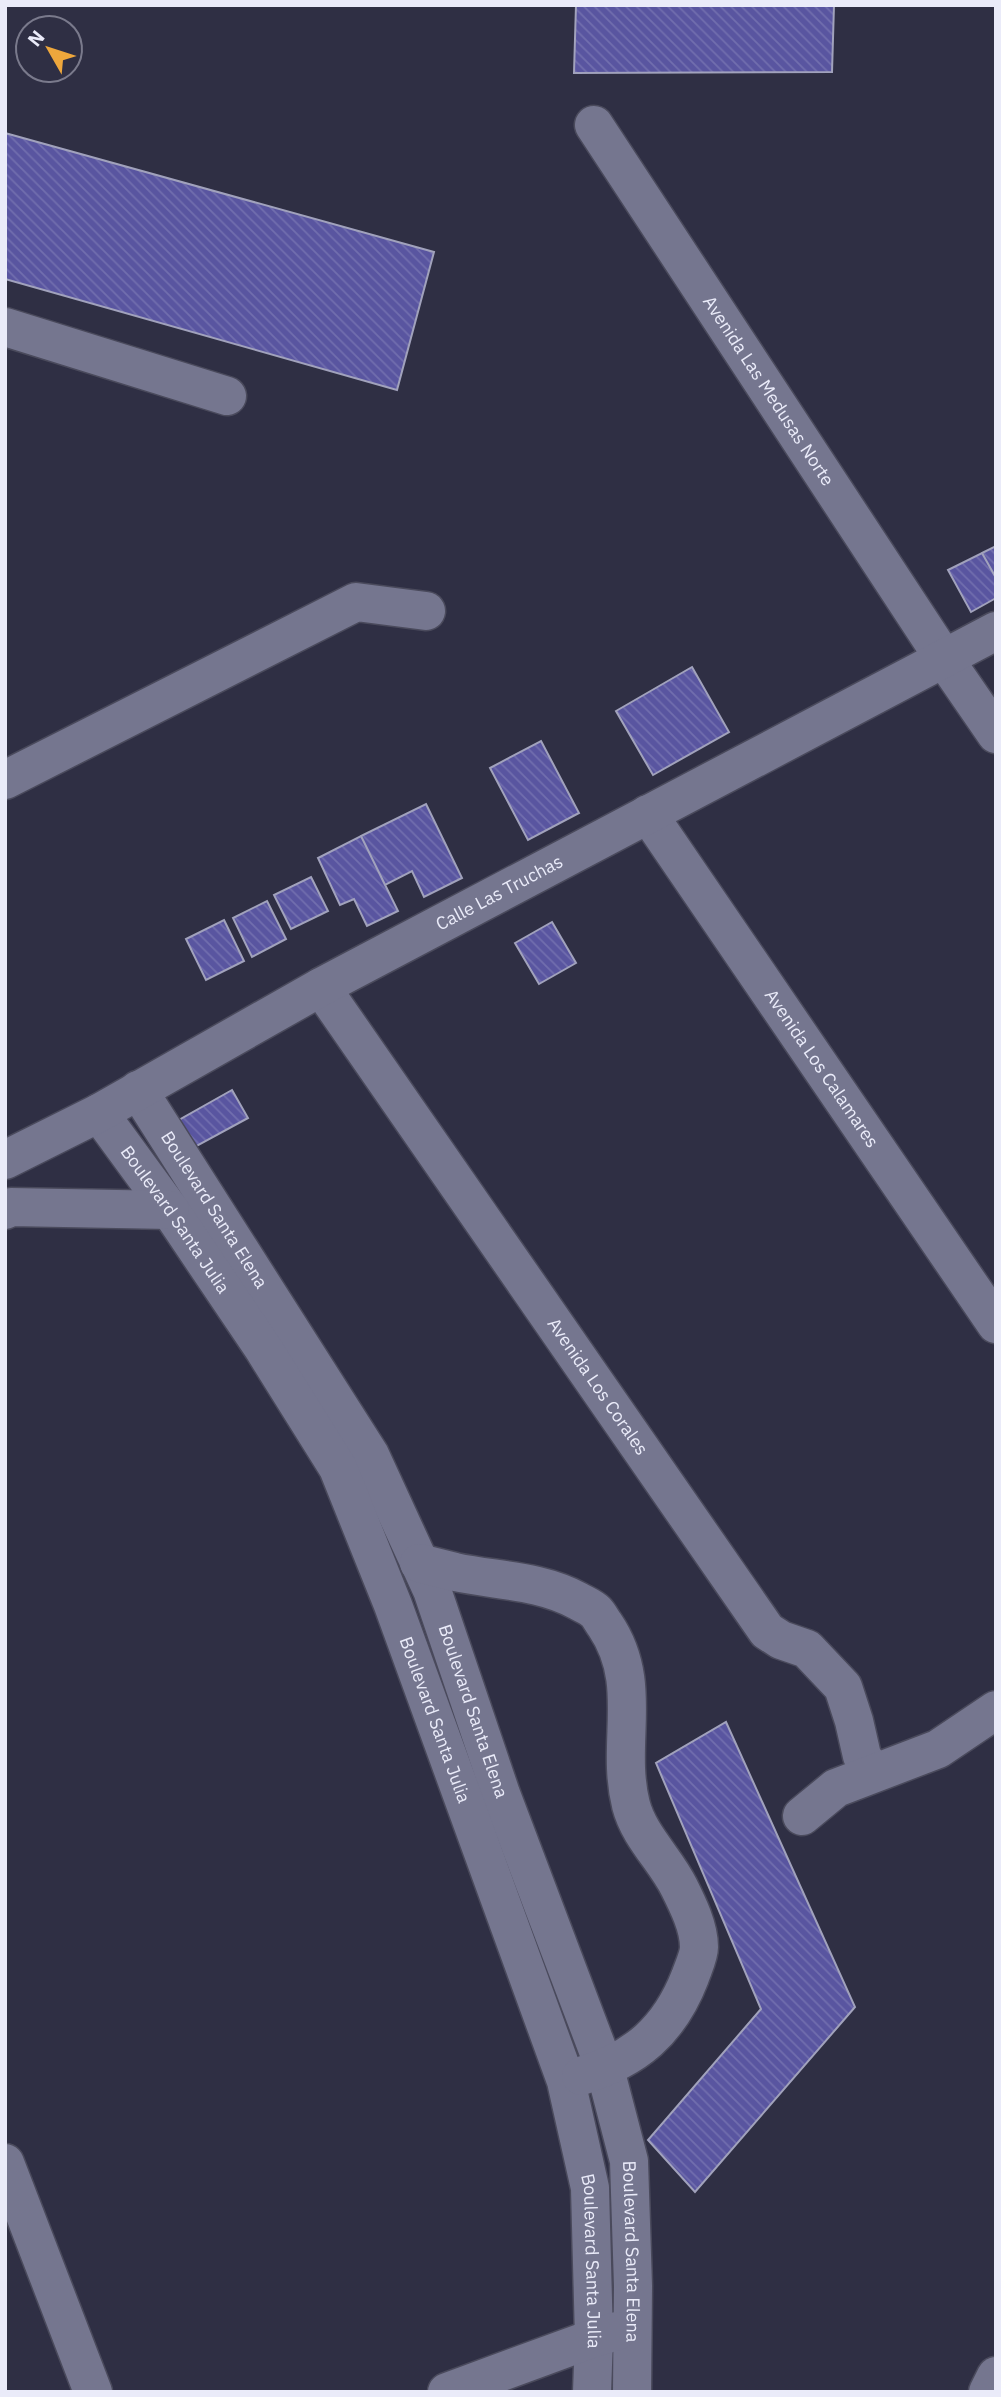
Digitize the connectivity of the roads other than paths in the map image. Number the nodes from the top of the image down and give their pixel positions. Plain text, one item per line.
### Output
1 (594, 125) dead end
2 (5, 327) edge
3 (227, 396) dead end
4 (426, 611) dead end
5 (996, 631) edge
6 (943, 657) junction
7 (996, 734) edge
8 (5, 780) edge
9 (648, 814) junction
10 (321, 986) junction
11 (138, 1090) junction
12 (99, 1113) junction
13 (5, 1160) edge
14 (7, 1203) edge
15 (170, 1210) junction
16 (996, 1324) edge
17 (419, 1563) junction
18 (996, 1710) edge
19 (873, 1773) junction
20 (802, 1816) dead end
21 (605, 2069) junction
22 (566, 2081) junction
23 (5, 2163) edge
24 (633, 2327) junction
25 (594, 2338) junction
26 (996, 2376) edge
27 (633, 2384) edge
28 (93, 2392) edge
29 (447, 2392) edge
30 (593, 2392) edge
31 (988, 2392) edge

1 - 6 street, Avenida Las Medusas Norte
2 - 3 street
4 - 8 street
5 - 6 street, Calle Las Truchas
6 - 7 street, Avenida Las Medusas Norte
6 - 9 street, Calle Las Truchas
9 - 10 street, Calle Las Truchas
9 - 16 street, Avenida Los Calamares
10 - 11 street, Calle Las Truchas
10 - 19 street, Avenida Los Corales
11 - 12 street, Calle Las Truchas
11 - 17 street, Boulevard Santa Elena
12 - 13 street, Calle Las Truchas
12 - 15 street, Boulevard Santa Julia
14 - 15 street
15 - 22 street, Boulevard Santa Julia
17 - 21 street, Boulevard Santa Elena
17 - 21 street
18 - 19 street
19 - 20 street
21 - 22 street
21 - 24 street, Boulevard Santa Elena
22 - 25 street, Boulevard Santa Julia
23 - 28 street
24 - 25 street
24 - 27 street, Boulevard Santa Elena
25 - 29 street
25 - 30 street, Boulevard Santa Julia
26 - 31 street
27 - 30 street

